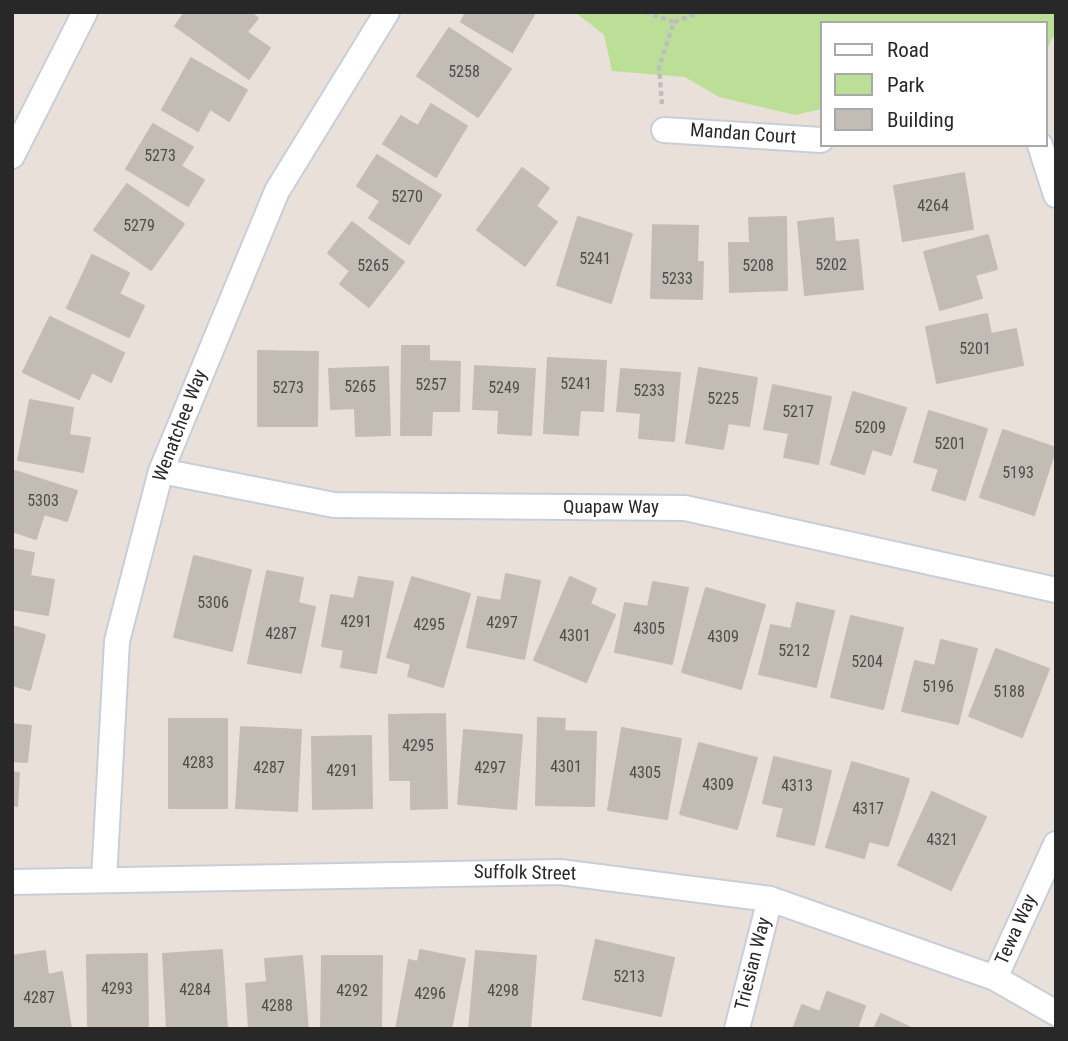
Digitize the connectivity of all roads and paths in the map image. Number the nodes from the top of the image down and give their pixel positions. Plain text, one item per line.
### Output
1 (85, 12) edge
2 (387, 12) edge
3 (645, 12) edge
4 (701, 12) edge
5 (674, 22) junction
6 (664, 130) joint
7 (820, 140) edge
8 (1041, 147) edge
9 (12, 156) edge
10 (1056, 195) edge
11 (161, 471) junction
12 (1056, 590) edge
13 (1056, 844) edge
14 (104, 880) junction
15 (12, 882) edge
16 (770, 900) junction
17 (995, 978) junction
18 (1056, 1013) edge
19 (737, 1029) edge

1 - 9 street
2 - 11 street, Wenatchee Way
3 - 5 path
4 - 5 path
5 - 6 path
6 - 7 street, Mandan Court
8 - 10 street
11 - 12 street, Quapaw Way
11 - 14 street, Wenatchee Way
13 - 17 street, Tewa Way
14 - 15 street, Suffolk Street
14 - 16 street, Suffolk Street
16 - 17 street, Suffolk Street
16 - 19 street, Triesian Way
17 - 18 street, Suffolk Street

